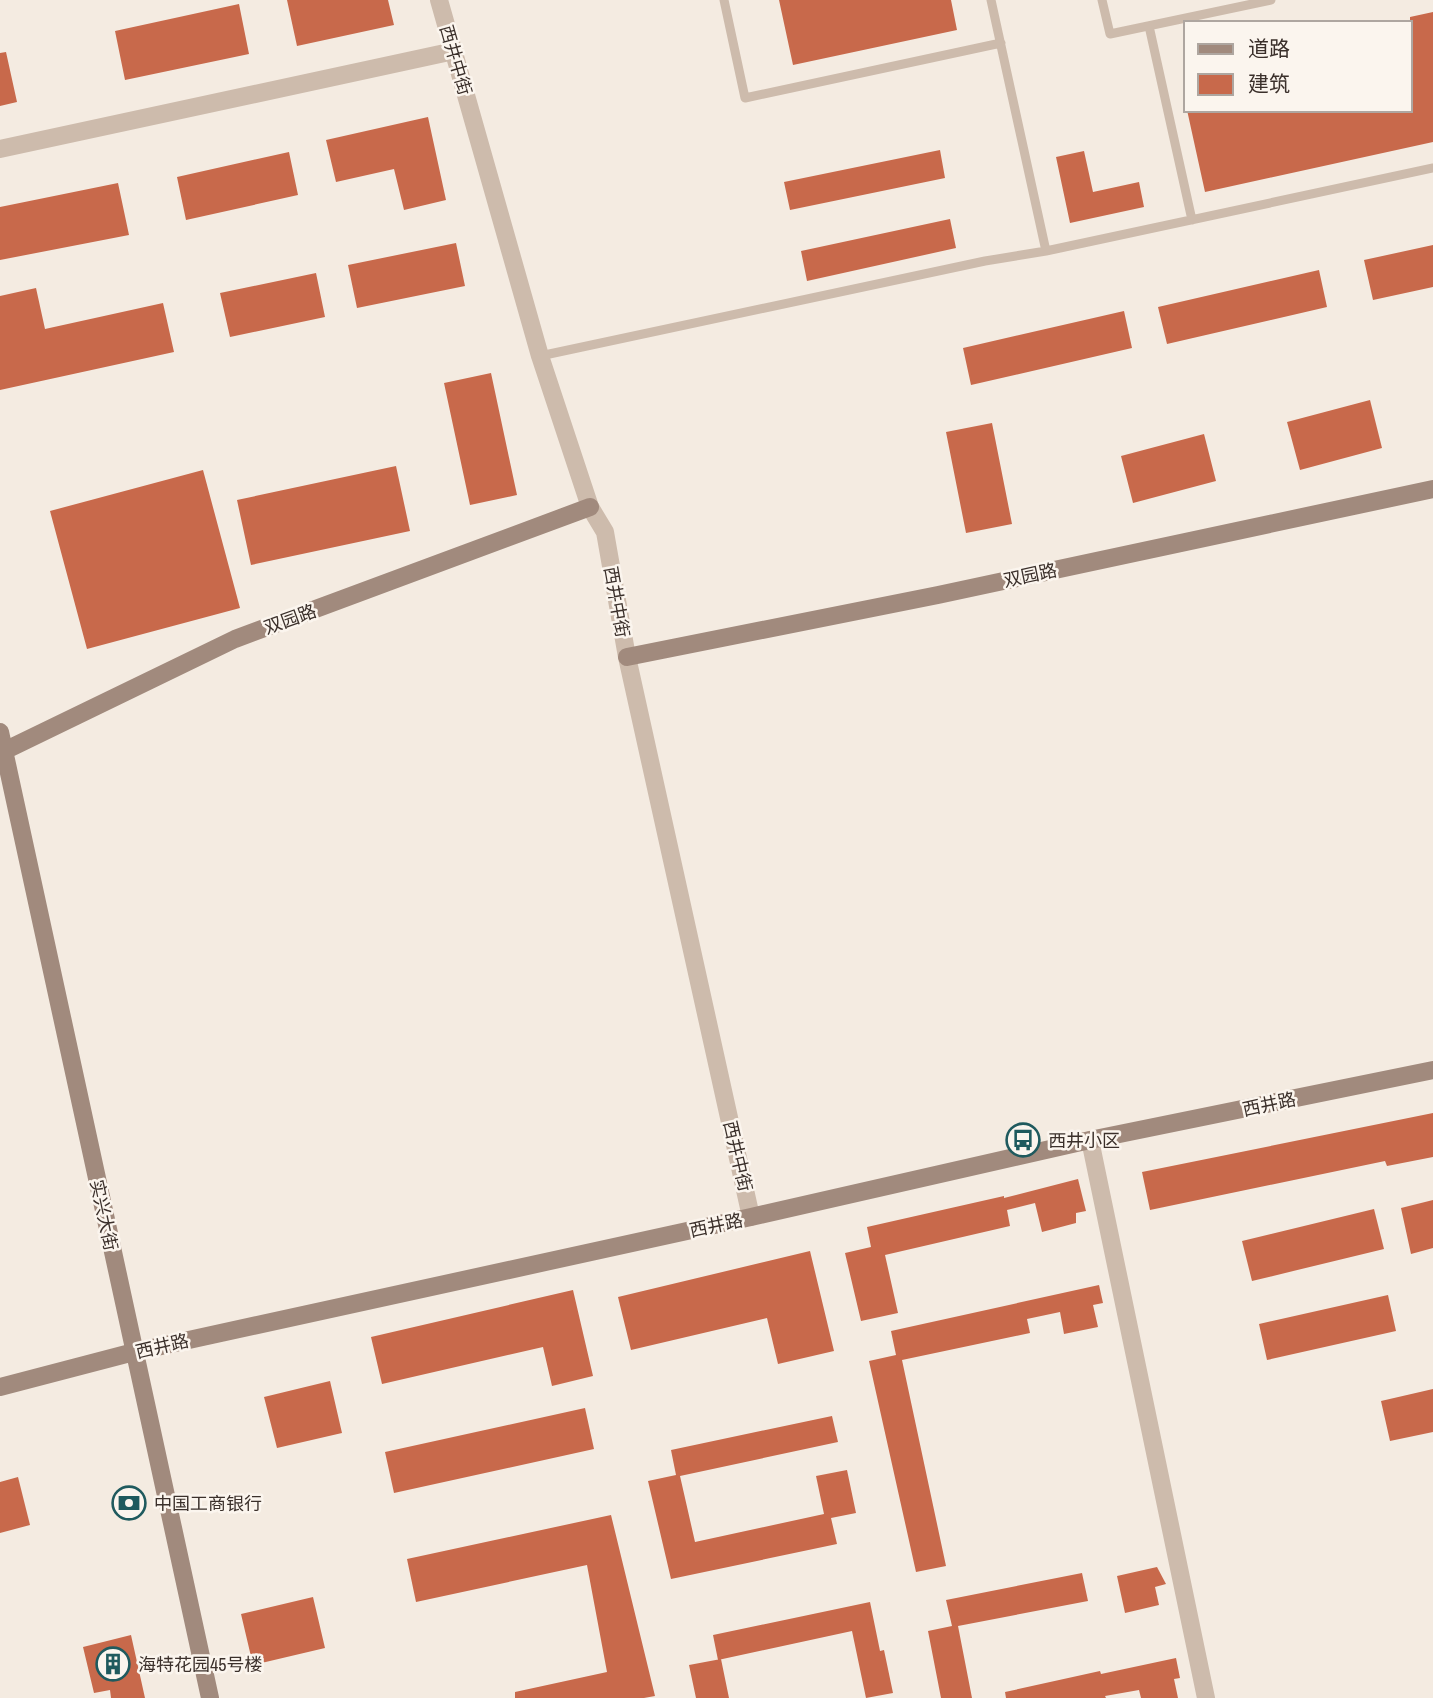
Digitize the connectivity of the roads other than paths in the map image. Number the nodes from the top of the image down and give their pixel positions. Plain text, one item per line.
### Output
1 (439, 0) edge
2 (724, 0) edge
3 (991, 0) edge
4 (1102, 0) edge
5 (1271, 0) edge
6 (1149, 26) junction
7 (1001, 43) junction
8 (454, 51) junction
9 (0, 149) edge
10 (1433, 167) edge
11 (1192, 220) junction
12 (1046, 251) junction
13 (540, 356) junction
14 (1433, 489) edge
15 (590, 507) junction
16 (627, 657) junction
17 (0, 732) edge
18 (2, 752) edge
19 (1433, 1070) edge
20 (1090, 1140) junction
21 (751, 1217) junction
22 (134, 1352) junction
23 (0, 1387) edge
24 (210, 1698) edge
25 (1206, 1698) edge

1 - 8 street, 西井中街
2 - 7 lane
3 - 7 lane
4 - 6 lane
5 - 6 lane
6 - 11 lane
7 - 12 lane
8 - 9 street
8 - 13 street, 西井中街
10 - 11 lane
11 - 12 lane
12 - 13 lane
13 - 15 street, 西井中街
14 - 16 street, 双园路
15 - 16 street, 西井中街
15 - 18 street, 双园路
16 - 21 street, 西井中街
17 - 18 street, 实兴大街
18 - 22 street, 实兴大街
19 - 20 street, 西井路
20 - 21 street, 西井路
20 - 25 street
21 - 22 street, 西井路
22 - 23 street, 西井路
22 - 24 street, 实兴大街

